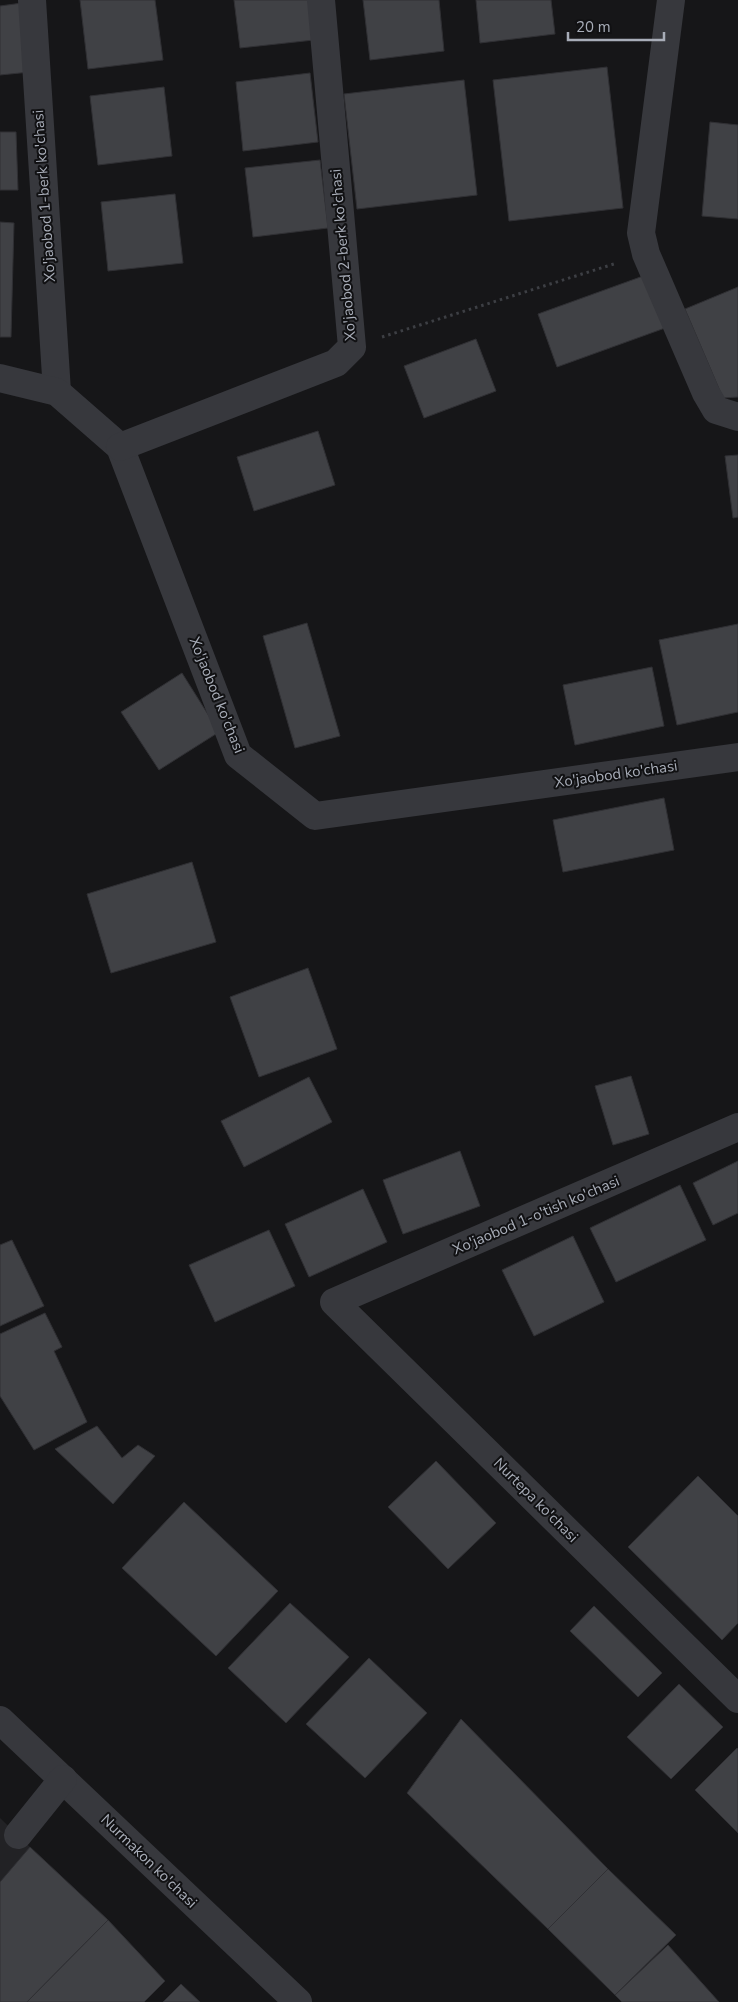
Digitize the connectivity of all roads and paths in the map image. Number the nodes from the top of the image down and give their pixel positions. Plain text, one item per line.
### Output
1 (32, 0) edge
2 (321, 0) edge
3 (671, 0) edge
4 (646, 254) junction
5 (352, 347) junction
6 (0, 378) edge
7 (57, 392) junction
8 (738, 417) edge
9 (120, 447) junction
10 (736, 762) edge
11 (738, 1127) edge
12 (334, 1302) joint
13 (738, 1699) edge
14 (0, 1720) edge
15 (63, 1779) junction
16 (18, 1836) dead end
17 (298, 2002) edge

1 - 7 street, Xo'jaobod 1-berk ko'chasi
2 - 5 street, Xo'jaobod 2-berk ko'chasi
3 - 4 street
4 - 5 path
4 - 8 street
5 - 9 street, Xo'jaobod 2-berk ko'chasi
6 - 7 street, Xo'jaobod ko'chasi
7 - 9 street, Xo'jaobod ko'chasi
9 - 10 street, Xo'jaobod ko'chasi
11 - 12 street, Xo'jaobod 1-o'tish ko'chasi
12 - 13 street, Nurtepa ko'chasi
14 - 15 street, Nurmakon ko'chasi
15 - 16 street
15 - 17 street, Nurmakon ko'chasi

